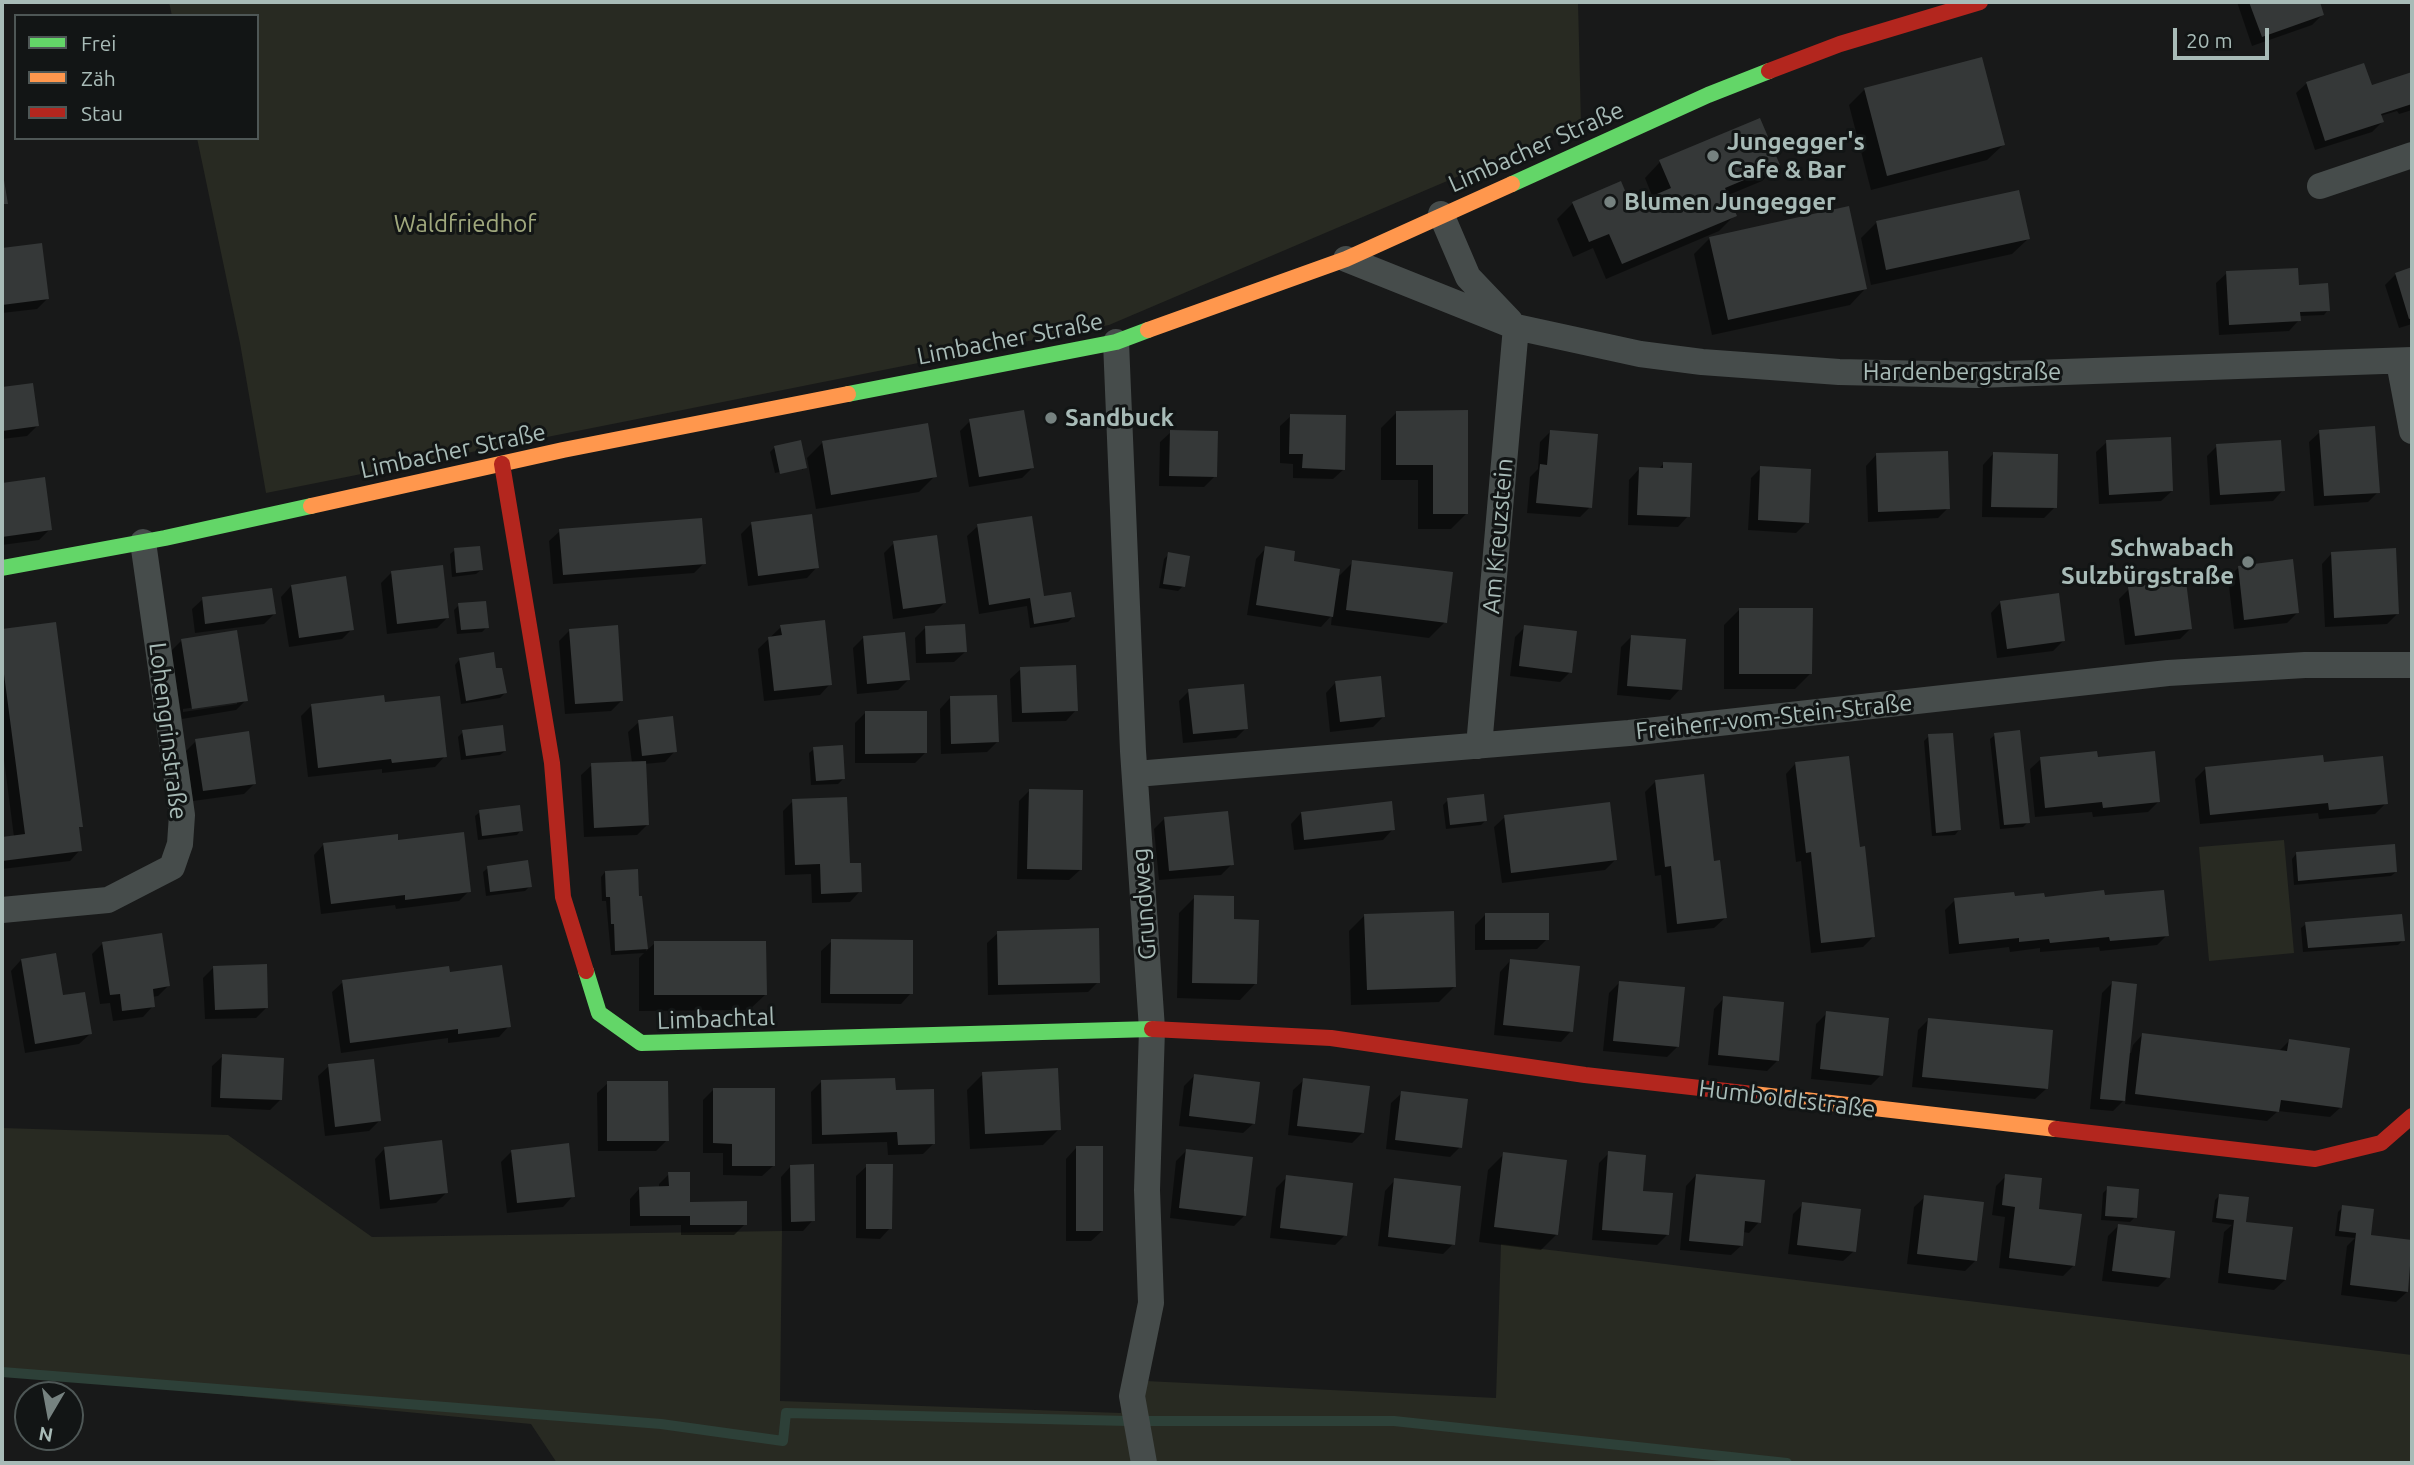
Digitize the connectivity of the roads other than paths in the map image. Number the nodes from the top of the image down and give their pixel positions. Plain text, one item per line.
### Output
1 (1980, 2) edge
2 (2412, 155) edge
3 (2319, 186) dead end
4 (1441, 214) junction
5 (1346, 258) junction
6 (1516, 327) junction
7 (1116, 342) junction
8 (2406, 361) edge
9 (2412, 431) edge
10 (502, 464) junction
11 (143, 542) junction
12 (2, 568) edge
13 (2412, 666) edge
14 (1479, 746) junction
15 (1136, 774) junction
16 (2, 910) edge
17 (1152, 1029) junction
18 (2412, 1116) edge
19 (1144, 1463) edge

1 - 4 street, Limbacher Straße
2 - 3 street
4 - 5 street, Limbacher Straße
4 - 6 street
5 - 6 street, Hardenbergstraße
5 - 7 street, Limbacher Straße
6 - 8 street, Hardenbergstraße
6 - 14 street, Am Kreuzstein
7 - 10 street, Limbacher Straße
7 - 15 street, Grundweg
8 - 9 street
10 - 11 street, Limbacher Straße
10 - 17 street, Limbachtal
11 - 12 street, Limbacher Straße
11 - 16 street, Lohengrinstraße
13 - 14 street, Freiherr-vom-Stein-Straße
14 - 15 street, Freiherr-vom-Stein-Straße
15 - 17 street, Grundweg
17 - 18 street, Humboldtstraße
17 - 19 street, Grundweg

